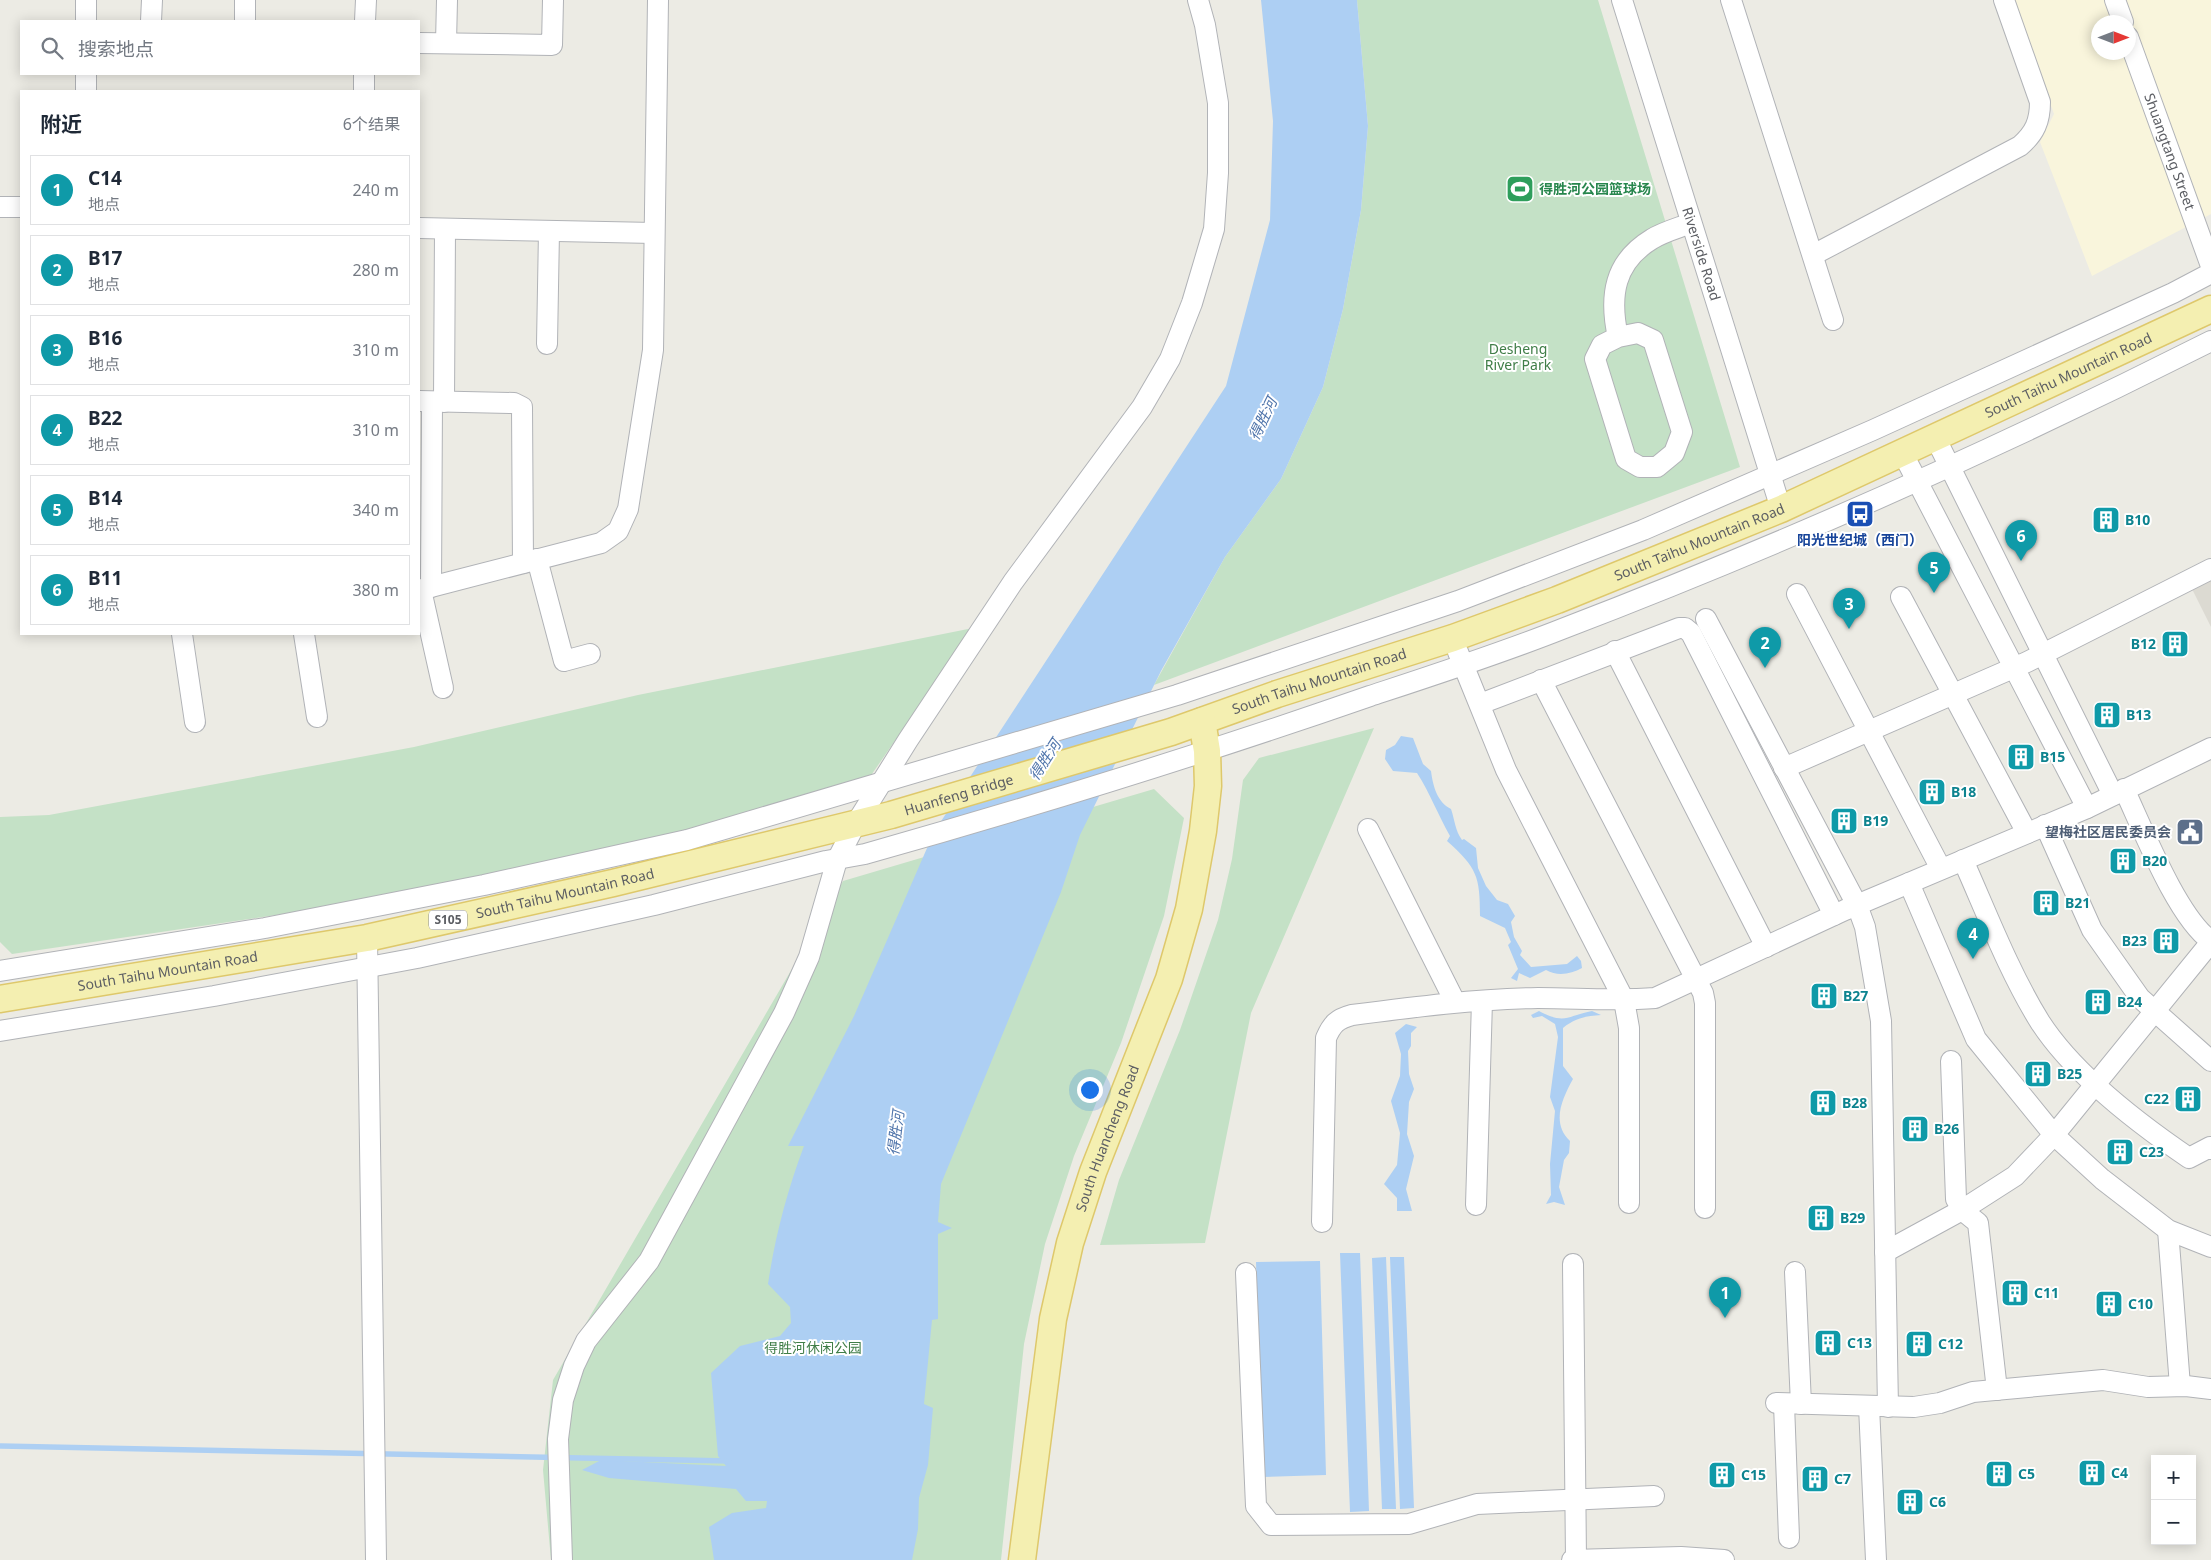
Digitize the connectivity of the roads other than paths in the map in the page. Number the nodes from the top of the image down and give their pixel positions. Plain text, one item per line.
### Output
1 (86, 0) edge
2 (152, 0) edge
3 (246, 0) edge
4 (366, 0) edge
5 (447, 0) edge
6 (553, 0) edge
7 (658, 0) edge
8 (1198, 0) edge
9 (1622, 0) edge
10 (1732, 0) edge
11 (2004, 0) edge
12 (2115, 0) edge
13 (2120, 15) edge
14 (86, 20) edge
15 (151, 20) edge
16 (245, 20) edge
17 (365, 20) edge
18 (420, 43) edge
19 (446, 44) junction
20 (2136, 59) edge
21 (86, 75) edge
22 (364, 75) edge
23 (86, 90) edge
24 (364, 90) edge
25 (0, 206) edge
26 (20, 207) edge
27 (1691, 223) junction
28 (420, 228) edge
29 (446, 229) junction
30 (550, 231) junction
31 (654, 233) junction
32 (1813, 254) junction
33 (2211, 266) edge
34 (2211, 273) edge
35 (2211, 309) edge
36 (1833, 320) dead end
37 (1618, 337) junction
38 (2211, 341) edge
39 (547, 344) dead end
40 (432, 402) edge
41 (1935, 437) junction
42 (1902, 452) junction
43 (1948, 465) junction
44 (1770, 476) junction
45 (1916, 480) junction
46 (1781, 509) junction
47 (530, 561) junction
48 (2211, 569) edge
49 (423, 589) edge
50 (1797, 594) dead end
51 (1901, 597) dead end
52 (1706, 619) dead end
53 (182, 635) edge
54 (304, 635) edge
55 (1452, 638) junction
56 (1615, 652) junction
57 (590, 654) dead end
58 (2043, 654) junction
59 (1463, 664) junction
60 (2014, 668) junction
61 (1541, 680) junction
62 (443, 688) dead end
63 (1953, 694) junction
64 (1480, 704) junction
65 (317, 717) dead end
66 (1202, 721) junction
67 (195, 722) dead end
68 (1868, 731) junction
69 (1171, 732) joint
70 (2211, 748) edge
71 (1207, 751) junction
72 (1784, 768) junction
73 (881, 783) junction
74 (2119, 792) junction
75 (2087, 808) junction
76 (890, 815) joint
77 (855, 825) junction
78 (1368, 829) dead end
79 (2036, 829) junction
80 (837, 860) junction
81 (1963, 860) junction
82 (1941, 869) junction
83 (1909, 883) junction
84 (1857, 905) junction
85 (1834, 916) junction
86 (367, 938) junction
87 (2211, 942) edge
88 (1766, 947) junction
89 (0, 971) edge
90 (1696, 980) junction
91 (0, 999) edge
92 (1624, 1000) junction
93 (1482, 1001) junction
94 (1455, 1002) junction
95 (2155, 1012) junction
96 (0, 1030) edge
97 (1951, 1061) dead end
98 (2211, 1061) edge
99 (2096, 1083) junction
100 (2054, 1135) junction
101 (2211, 1149) edge
102 (1476, 1204) dead end
103 (1629, 1204) dead end
104 (1705, 1208) dead end
105 (1962, 1210) junction
106 (1322, 1222) dead end
107 (2168, 1230) junction
108 (2211, 1247) edge
109 (1885, 1252) junction
110 (1573, 1264) dead end
111 (1794, 1272) dead end
112 (1246, 1273) dead end
113 (2180, 1386) junction
114 (2211, 1389) edge
115 (1998, 1390) junction
116 (1787, 1404) junction
117 (1879, 1406) junction
118 (1654, 1496) dead end
119 (1576, 1499) junction
120 (1789, 1538) dead end
121 (376, 1560) edge
122 (562, 1560) edge
123 (1022, 1560) edge
124 (1574, 1560) edge
125 (1724, 1560) edge
126 (1876, 1560) edge

1 - 14 street
2 - 15 street
3 - 16 street
4 - 17 street
5 - 19 street
6 - 19 street
7 - 31 street
8 - 73 street
9 - 27 street, Riverside Road
10 - 32 street
11 - 32 street
12 - 13 street
18 - 19 street
20 - 33 street, Shuangtang Street
21 - 23 street
22 - 24 street
25 - 26 street
27 - 37 street
27 - 44 street, Riverside Road
28 - 29 street
29 - 30 street
29 - 40 street
30 - 31 street
30 - 39 street
31 - 47 street
32 - 36 street
34 - 44 street
35 - 41 main road, South Taihu Mountain Road
37 - 37 street
38 - 43 street
40 - 47 street
40 - 49 street
41 - 42 main road, South Taihu Mountain Road
41 - 43 street
42 - 45 street
42 - 46 main road, South Taihu Mountain Road
43 - 45 street
43 - 58 street
44 - 46 street, Riverside Road
44 - 73 street
45 - 59 street
45 - 60 street
46 - 55 main road, South Taihu Mountain Road
47 - 49 street
47 - 57 street
48 - 58 street
49 - 62 street
50 - 68 street
51 - 63 street
52 - 72 street
53 - 67 street
54 - 65 street
55 - 59 street
55 - 66 main road, South Taihu Mountain Road
56 - 61 street
56 - 85 street
56 - 88 street
58 - 60 street
58 - 74 street
59 - 64 street
59 - 71 street
60 - 63 street
60 - 75 street
61 - 64 street
61 - 90 street
63 - 68 street
63 - 79 street
64 - 92 street
66 - 69 main road, South Taihu Mountain Road / S105
66 - 71 main road, South Huancheng Road
68 - 72 street
68 - 82 street
69 - 76 main road, Huanfeng Bridge / S105
70 - 74 street
71 - 80 street
71 - 123 main road, South Huancheng Road
72 - 84 street
73 - 77 street
73 - 89 street
74 - 75 street
74 - 87 street
75 - 79 street
76 - 77 main road, South Taihu Mountain Road / S105
77 - 80 street
77 - 86 main road, South Taihu Mountain Road / S105
78 - 94 street
79 - 81 street
79 - 95 street
80 - 96 street
80 - 122 street
81 - 82 street
81 - 99 street
82 - 83 street
83 - 84 street
83 - 100 street
84 - 85 street
84 - 109 street
85 - 88 street
86 - 91 main road, South Taihu Mountain Road / S105
86 - 121 street
87 - 95 street
88 - 90 street
90 - 92 street
90 - 104 street
92 - 93 street
92 - 103 street
93 - 94 street
93 - 102 street
94 - 106 street
95 - 98 street
95 - 99 street
97 - 105 street
99 - 100 street
99 - 101 street
100 - 105 street
100 - 107 street
105 - 109 street
105 - 115 street
107 - 108 street
107 - 113 street
109 - 117 street
110 - 119 street
111 - 116 street
112 - 119 street
113 - 114 street
113 - 115 street
115 - 117 street
116 - 117 street
116 - 120 street
117 - 126 street
118 - 119 street
119 - 124 street
124 - 125 street

